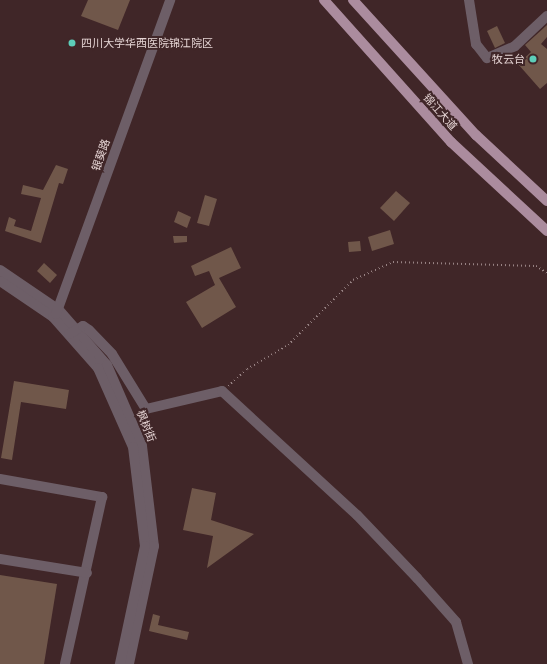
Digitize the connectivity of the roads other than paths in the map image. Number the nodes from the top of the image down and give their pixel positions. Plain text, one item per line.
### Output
1 (170, 0) edge
2 (324, 0) edge
3 (353, 0) edge
4 (469, 0) edge
5 (547, 16) edge
6 (547, 201) edge
7 (547, 231) edge
8 (0, 270) edge
9 (0, 282) edge
10 (56, 313) junction
11 (73, 331) junction
12 (0, 479) edge
13 (0, 560) edge
14 (87, 573) junction
15 (66, 664) edge
16 (120, 664) edge
17 (129, 664) edge
18 (468, 664) edge

1 - 10 street, 银葵路
2 - 7 main road, 锦江大道
3 - 6 main road, 锦江大道
4 - 5 street
8 - 10 street, 枫树街
9 - 10 street, 枫树街
10 - 11 street, 枫树街
11 - 16 street, 枫树街
11 - 17 street, 枫树街
11 - 18 street
12 - 14 street
13 - 14 street
14 - 15 street

